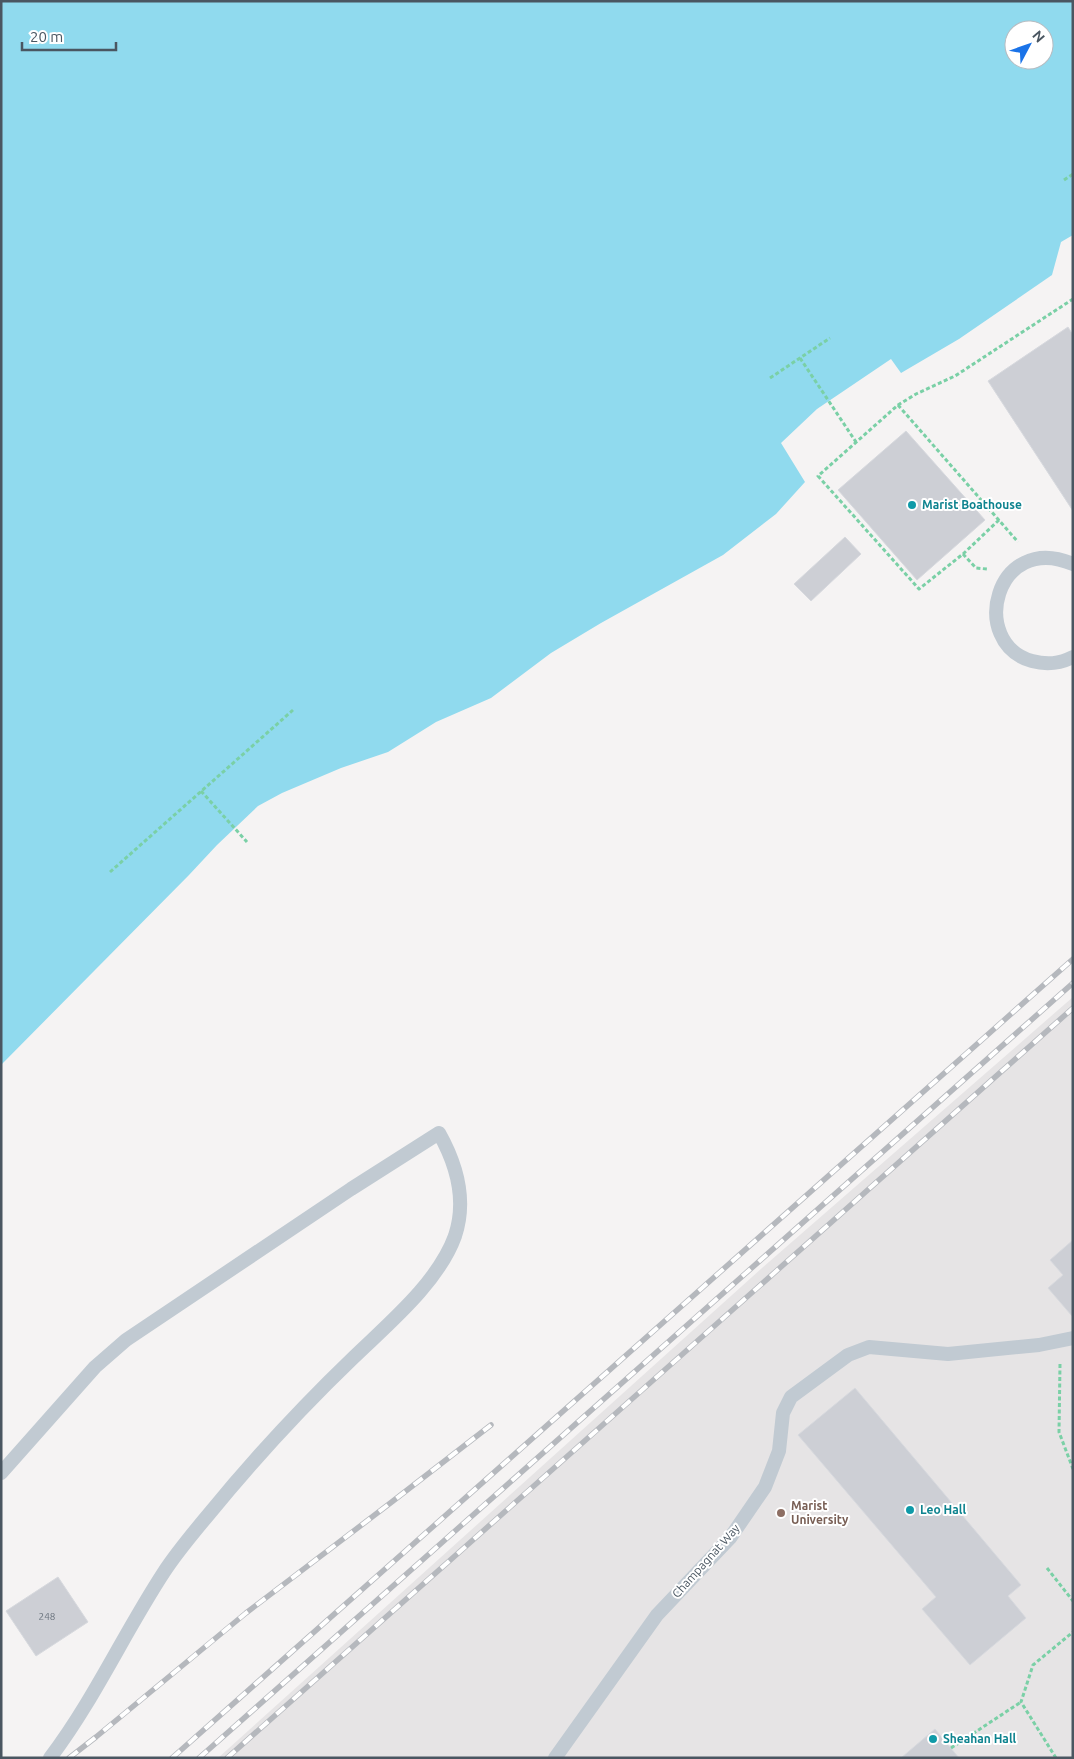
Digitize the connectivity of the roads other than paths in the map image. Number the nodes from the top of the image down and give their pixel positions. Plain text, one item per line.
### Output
1 (1073, 564) edge
2 (1073, 658) edge
3 (1066, 1339) edge
4 (1, 1473) edge
5 (50, 1758) edge
6 (555, 1758) edge

1 - 2 lane
3 - 6 lane, Champagnat Way
4 - 5 lane

